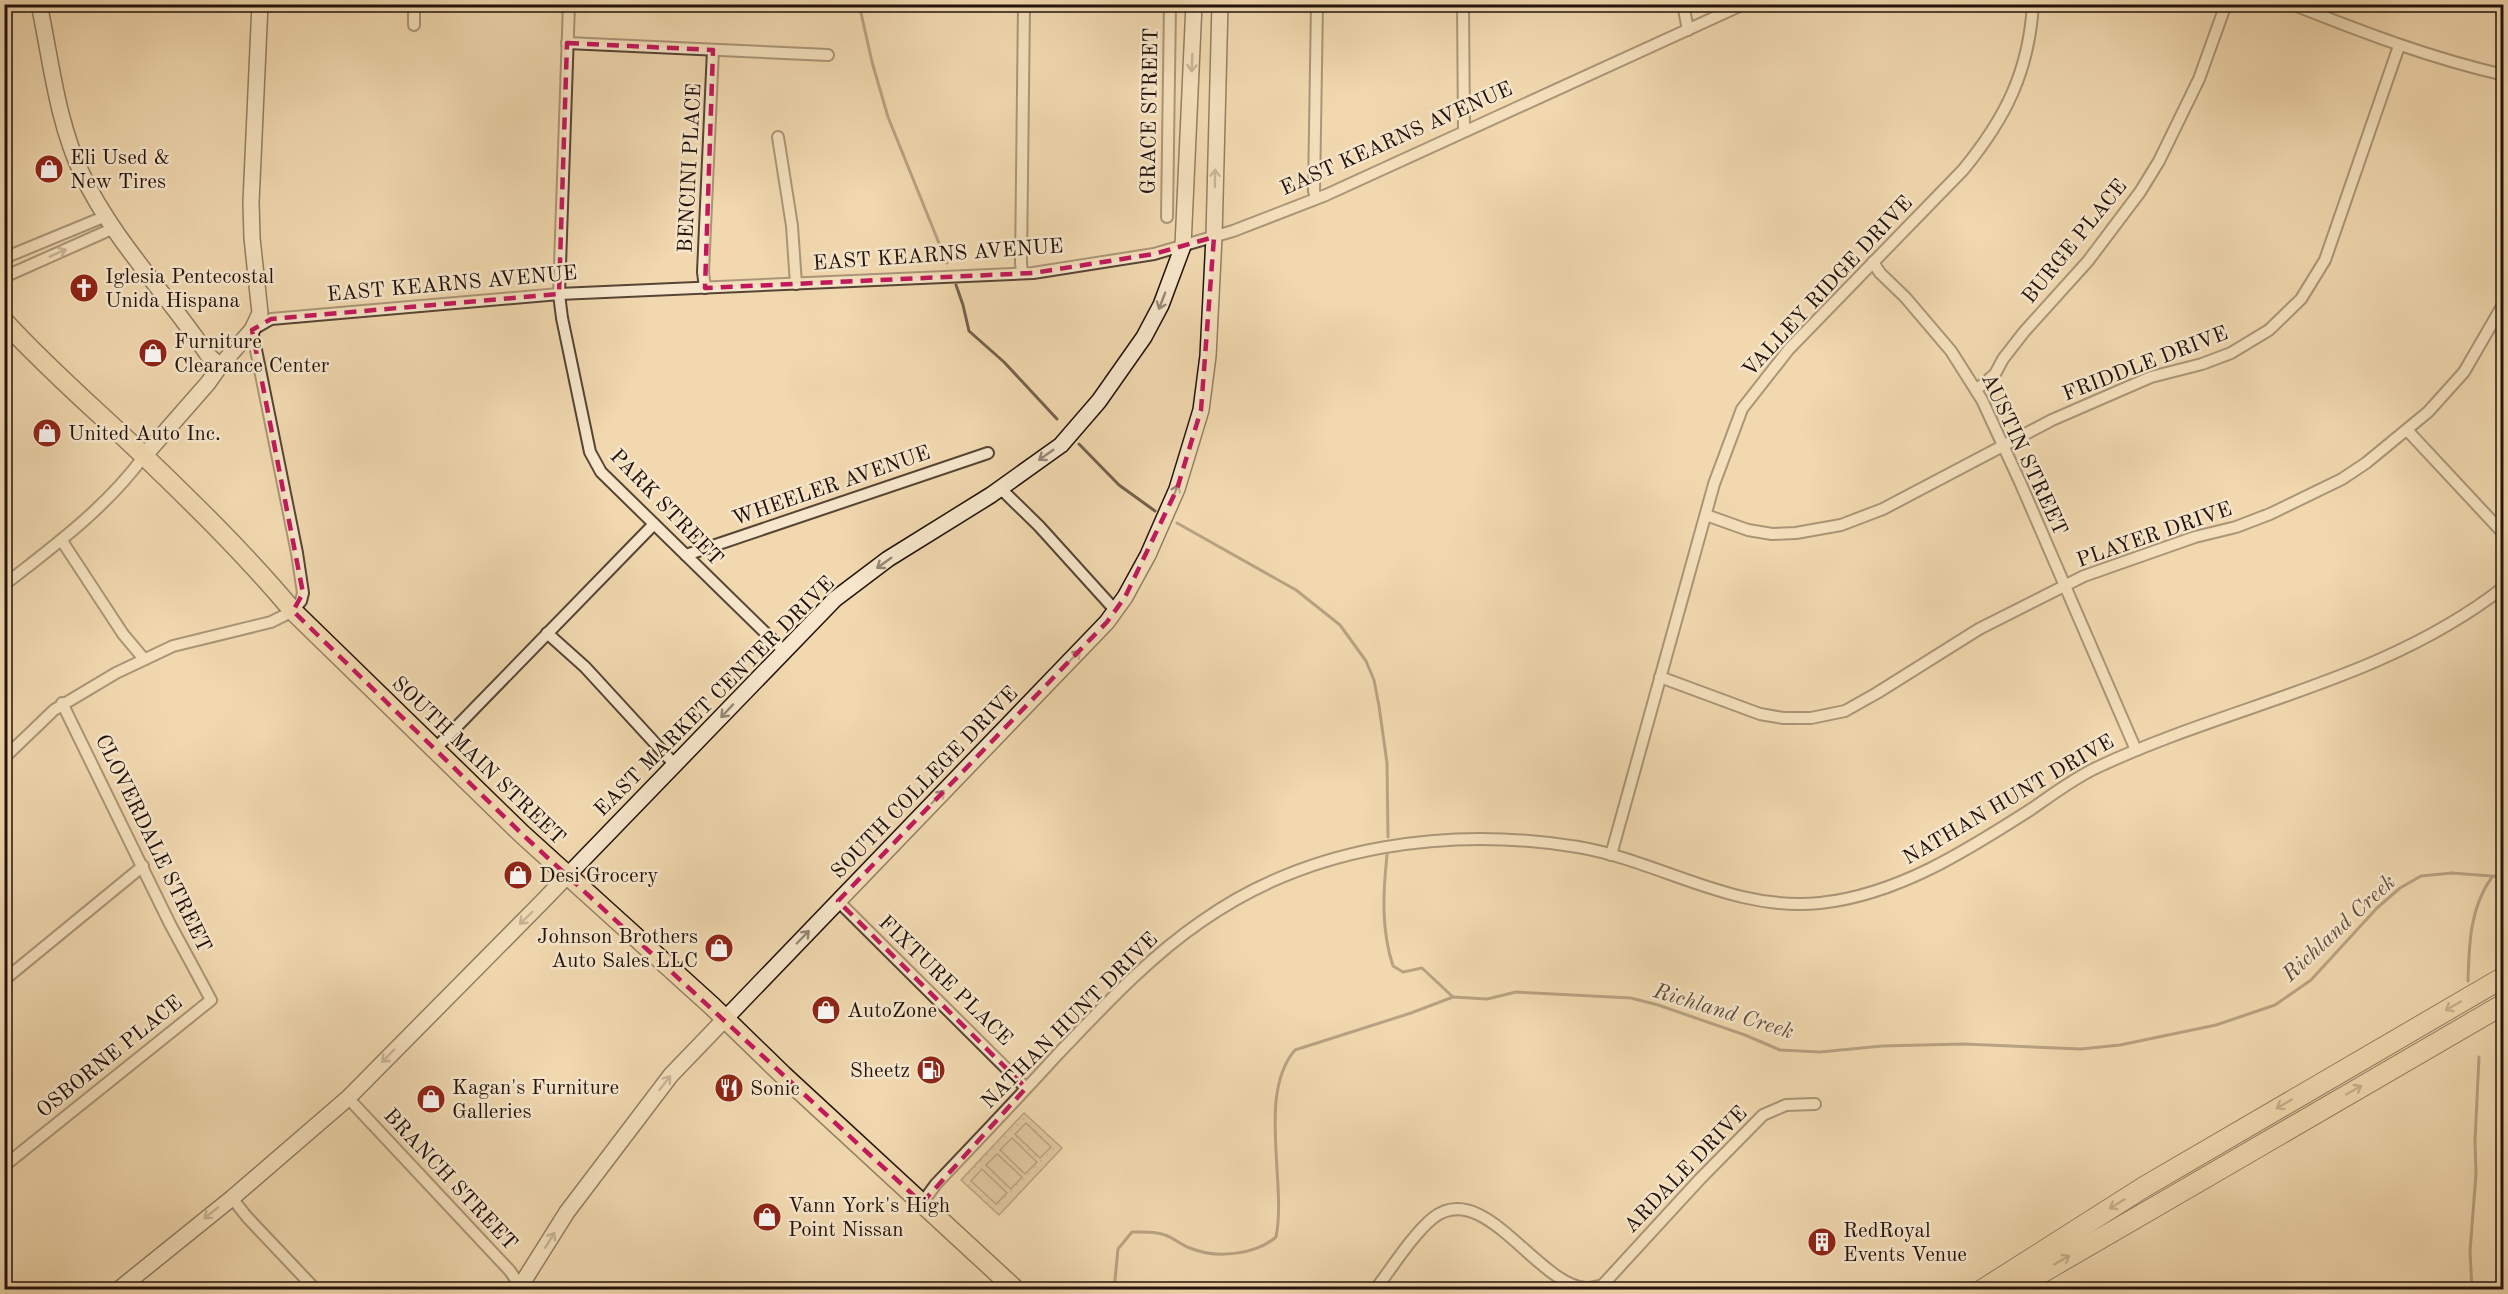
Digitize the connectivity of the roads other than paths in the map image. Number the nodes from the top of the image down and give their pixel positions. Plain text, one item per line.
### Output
1 (39, 4) edge
2 (260, 4) edge
3 (414, 4) edge
4 (568, 4) edge
5 (1024, 4) edge
6 (1170, 4) edge
7 (1194, 4) edge
8 (1220, 4) edge
9 (1317, 4) edge
10 (1463, 4) edge
11 (1683, 4) edge
12 (1744, 4) edge
13 (2033, 4) edge
14 (2226, 4) edge
15 (2292, 4) edge
16 (414, 25) dead end
17 (1688, 30) junction
18 (567, 43) junction
19 (2399, 46) junction
20 (713, 50) junction
21 (828, 55) dead end
22 (2504, 75) edge
23 (1464, 131) junction
24 (778, 137) dead end
25 (1316, 198) junction
26 (1167, 217) dead end
27 (110, 222) junction
28 (1214, 237) junction
29 (1183, 246) junction
30 (4, 258) edge
31 (1874, 262) junction
32 (1022, 273) junction
33 (4, 277) edge
34 (796, 284) junction
35 (705, 288) junction
36 (559, 294) junction
37 (2504, 303) edge
38 (4, 321) edge
39 (252, 330) junction
40 (220, 366) junction
41 (1976, 390) junction
42 (2407, 430) junction
43 (2003, 447) junction
44 (988, 453) dead end
45 (144, 456) junction
46 (1000, 488) junction
47 (1706, 515) junction
48 (654, 524) junction
49 (2504, 534) edge
50 (62, 541) junction
51 (686, 555) junction
52 (4, 585) edge
53 (2065, 586) junction
54 (2504, 587) edge
55 (1115, 610) junction
56 (294, 611) junction
57 (547, 633) junction
58 (784, 651) junction
59 (144, 658) junction
60 (1660, 676) junction
61 (62, 703) junction
62 (434, 750) junction
63 (2136, 750) junction
64 (4, 758) edge
65 (675, 765) junction
66 (1611, 855) junction
67 (143, 866) junction
68 (567, 876) junction
69 (838, 901) junction
70 (2504, 977) edge
71 (4, 980) edge
72 (211, 1000) joint
73 (2504, 1004) edge
74 (726, 1019) junction
75 (1026, 1089) junction
76 (348, 1098) junction
77 (1815, 1104) dead end
78 (4, 1166) edge
79 (232, 1198) junction
80 (922, 1203) junction
81 (521, 1288) edge
82 (1598, 1288) edge
83 (118, 1290) edge
84 (316, 1290) edge
85 (1016, 1290) edge
86 (1375, 1290) edge
87 (1982, 1290) edge
88 (2012, 1290) edge

1 - 27 main road
2 - 39 main road
3 - 16 street
4 - 18 street, PARK STREET
5 - 32 street
6 - 26 street, GRACE STREET
7 -> 29 main road, EAST MARKET CENTER DRIVE
28 -> 8 main road, SOUTH COLLEGE DRIVE
9 - 25 street
10 - 23 street
11 - 17 street
12 - 17 street, EAST KEARNS AVENUE
13 - 31 street, VALLEY RIDGE DRIVE
14 - 41 street, BURGE PLACE
15 - 19 street
17 - 23 street, EAST KEARNS AVENUE
18 - 20 street
18 - 36 street, PARK STREET
19 - 22 street
19 - 43 street, FRIDDLE DRIVE
20 - 21 street
20 - 35 street, BENCINI PLACE
23 - 25 street, EAST KEARNS AVENUE
24 - 34 street
25 - 28 street, EAST KEARNS AVENUE
27 - 30 street
33 -> 27 street
27 - 40 main road
28 - 29 street, EAST KEARNS AVENUE
55 -> 28 main road, SOUTH COLLEGE DRIVE
29 - 32 street, EAST KEARNS AVENUE
29 -> 46 main road, EAST MARKET CENTER DRIVE
31 - 41 street, AUSTIN STREET
31 - 47 street, VALLEY RIDGE DRIVE
32 - 34 street, EAST KEARNS AVENUE
34 - 35 street, EAST KEARNS AVENUE
35 - 36 street, EAST KEARNS AVENUE
36 - 39 street, EAST KEARNS AVENUE
36 - 48 street, PARK STREET
37 - 42 street, PLAYER DRIVE
38 - 45 main road, SOUTH MAIN STREET
39 - 40 main road, EAST KEARNS AVENUE
39 - 56 street
40 - 45 main road, EAST KEARNS AVENUE
41 - 43 street, AUSTIN STREET
42 - 49 street
42 - 53 street, PLAYER DRIVE
43 - 47 street, FRIDDLE DRIVE
43 - 53 street, AUSTIN STREET
44 - 51 street, WHEELER AVENUE
45 - 50 street
45 - 56 main road, SOUTH MAIN STREET
46 - 55 street
46 -> 58 main road, EAST MARKET CENTER DRIVE
47 - 60 street, VALLEY RIDGE DRIVE
48 - 51 street, PARK STREET
48 - 57 street
50 - 52 street
50 - 59 street
51 - 58 street, PARK STREET
53 - 60 street, PLAYER DRIVE
53 - 63 street, AUSTIN STREET
54 - 63 street, NATHAN HUNT DRIVE
69 -> 55 main road, SOUTH COLLEGE DRIVE
56 - 59 street
56 - 62 main road, SOUTH MAIN STREET
57 - 62 street
57 - 65 street
58 -> 65 main road, EAST MARKET CENTER DRIVE
59 - 61 street
60 - 66 street, VALLEY RIDGE DRIVE
61 - 64 street
61 - 67 street, CLOVERDALE STREET
62 - 68 main road, SOUTH MAIN STREET
63 - 66 street, NATHAN HUNT DRIVE
65 - 68 main road, EAST MARKET CENTER DRIVE
66 - 75 street, NATHAN HUNT DRIVE
67 - 71 street
67 - 72 street, CLOVERDALE STREET
68 - 74 main road, SOUTH MAIN STREET
68 -> 76 main road, EAST MARKET CENTER DRIVE
74 -> 69 main road, SOUTH COLLEGE DRIVE
69 - 75 street, FIXTURE PLACE
70 -> 87 highway
72 - 78 street, OSBORNE PLACE
88 -> 73 highway
74 - 80 main road, SOUTH MAIN STREET
81 -> 74 main road, SOUTH COLLEGE DRIVE
75 - 80 street, NATHAN HUNT DRIVE
76 - 79 main road, EAST MARKET CENTER DRIVE
76 - 81 street, BRANCH STREET
77 - 82 street, ARDALE DRIVE
79 -> 83 main road, EAST MARKET CENTER DRIVE
79 - 84 street
80 - 85 main road, SOUTH MAIN STREET
82 - 86 street

